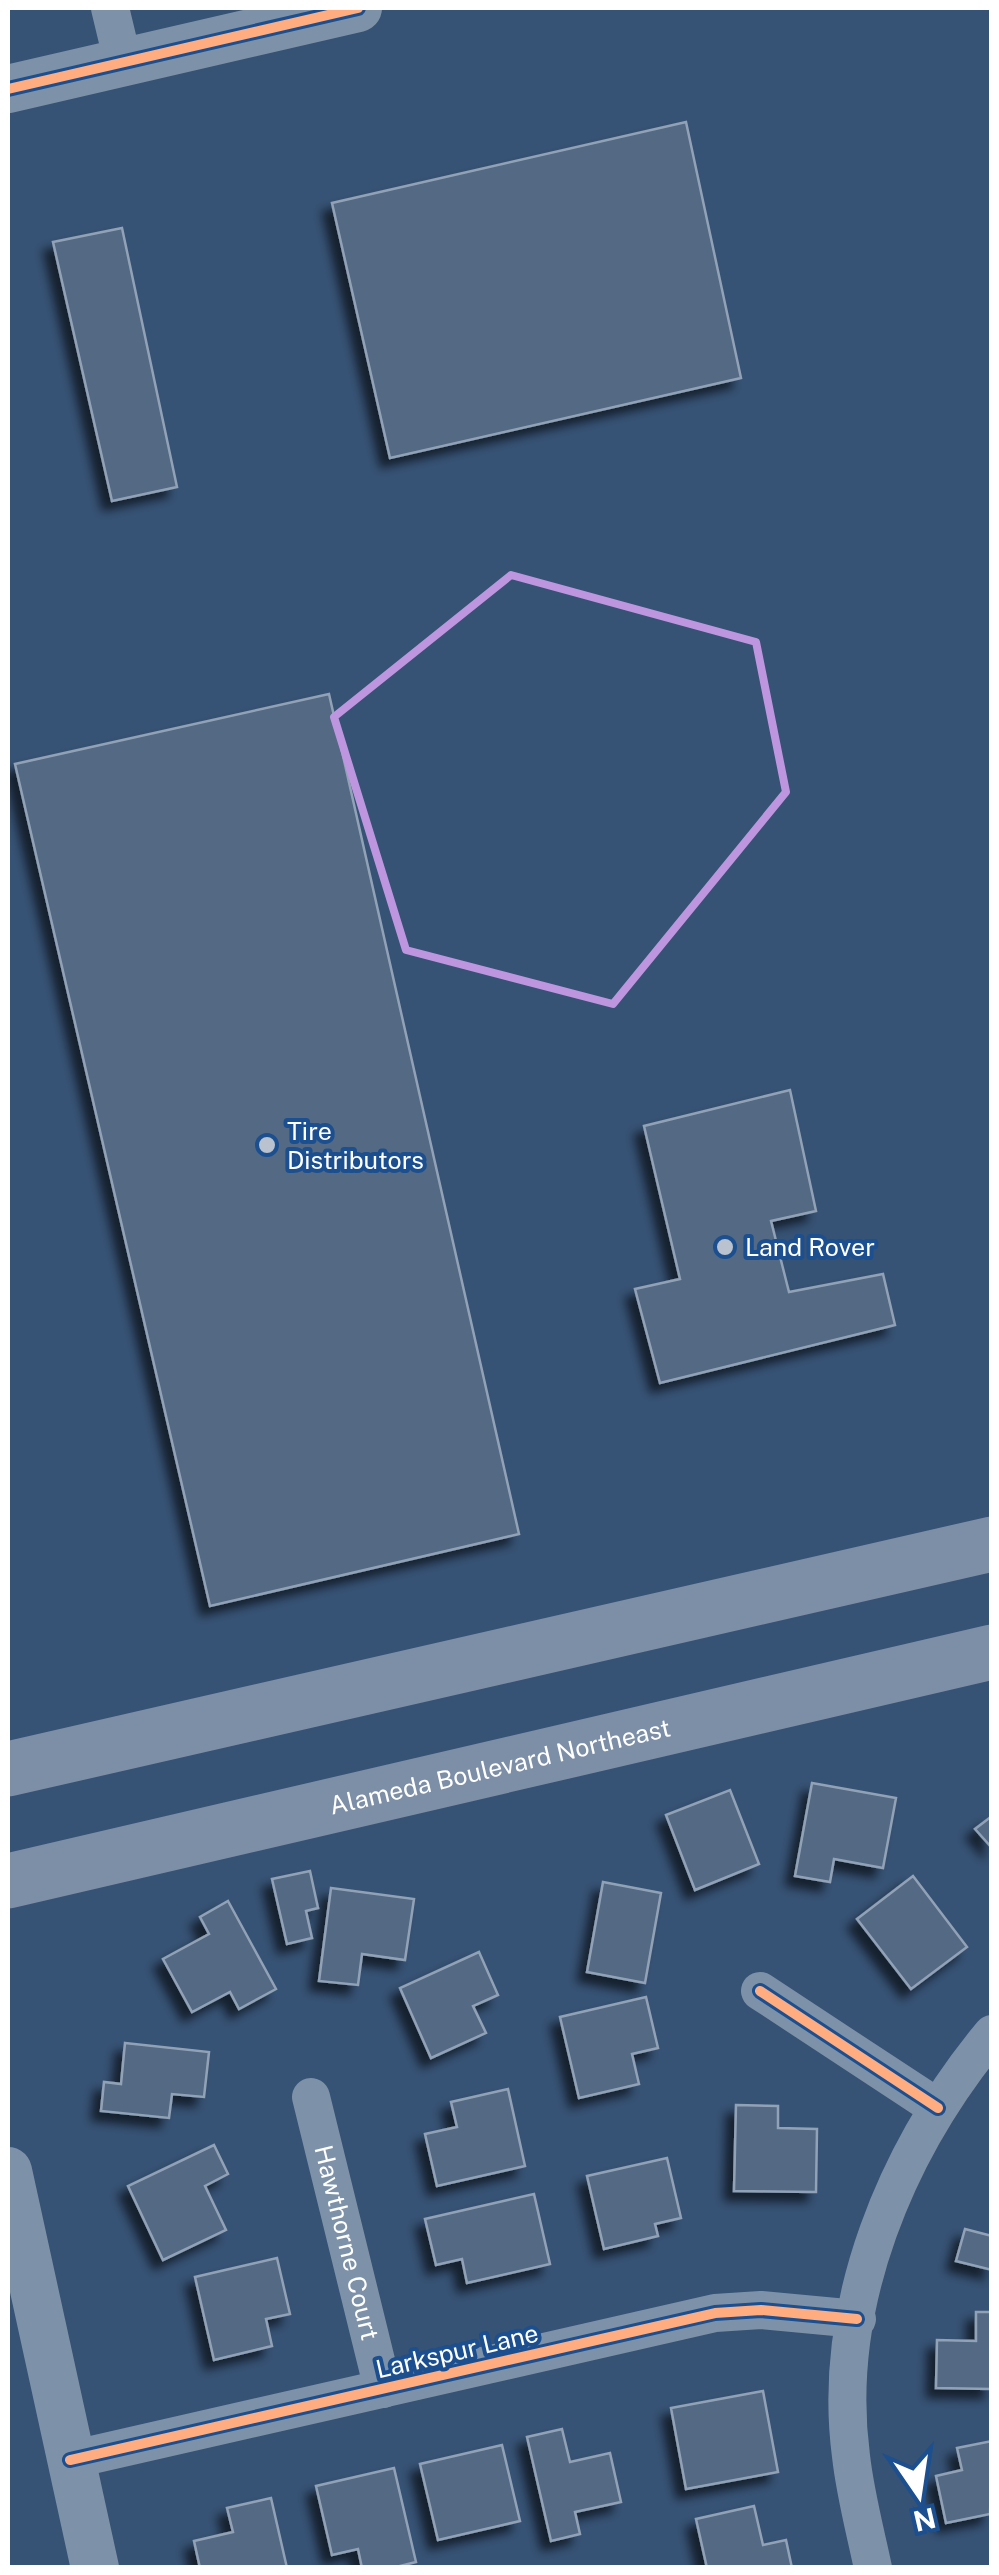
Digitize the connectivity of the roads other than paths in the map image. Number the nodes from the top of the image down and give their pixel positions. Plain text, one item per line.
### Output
1 (110, 8) edge
2 (358, 8) edge
3 (123, 62) junction
4 (8, 88) edge
5 (992, 1544) edge
6 (992, 1652) edge
7 (8, 1769) edge
8 (8, 1881) edge
9 (760, 1991) dead end
10 (992, 2034) edge
11 (311, 2096) dead end
12 (938, 2108) junction
13 (8, 2171) edge
14 (857, 2320) junction
15 (383, 2389) junction
16 (70, 2460) junction
17 (95, 2568) edge
18 (873, 2568) edge

1 - 3 street
2 - 3 street
3 - 4 street
5 - 7 main road
6 - 8 main road, Alameda Boulevard Northeast
9 - 12 street
10 - 12 street
11 - 15 street, Hawthorne Court
12 - 14 street
13 - 16 street
14 - 15 street, Larkspur Lane
14 - 18 street
15 - 16 street, Larkspur Lane
16 - 17 street

